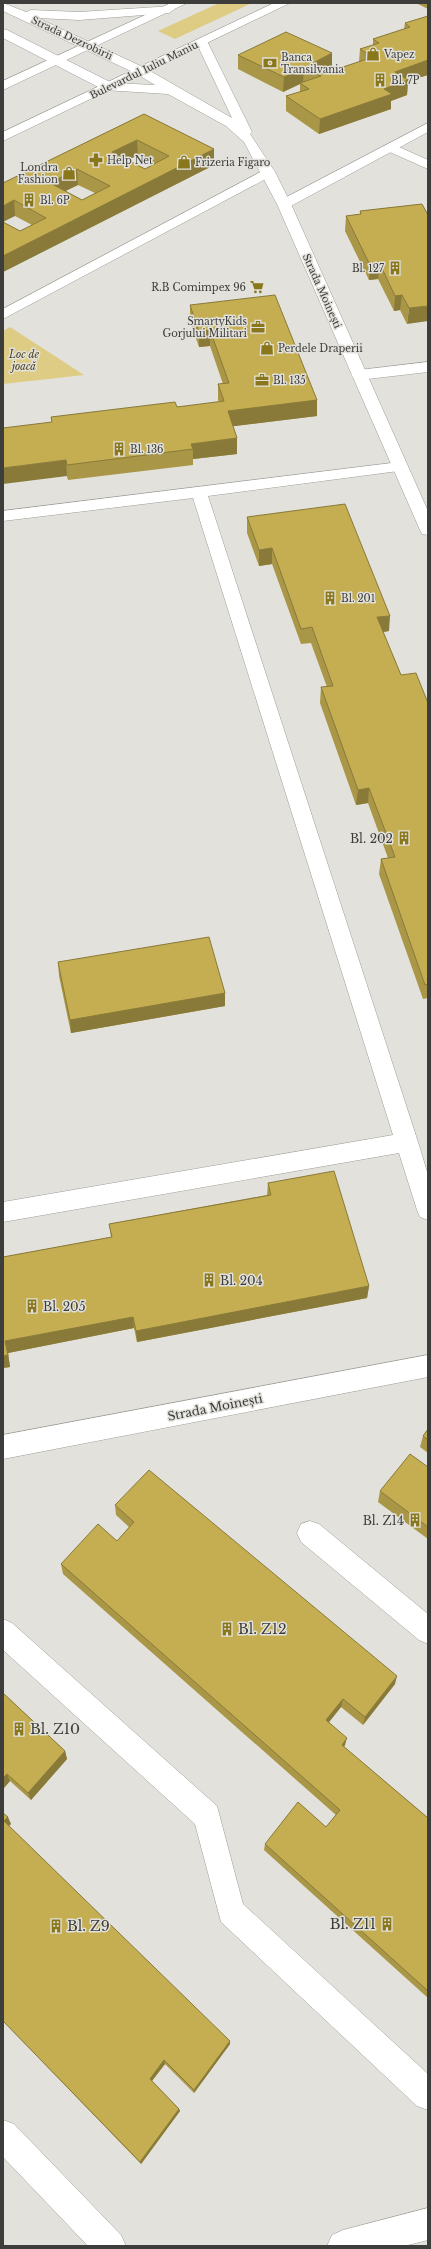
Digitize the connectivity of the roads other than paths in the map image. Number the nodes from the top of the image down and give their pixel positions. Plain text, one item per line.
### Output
1 (181, 3) edge
2 (284, 3) edge
3 (3, 6) edge
4 (169, 9) junction
5 (15, 11) junction
6 (3, 16) edge
7 (3, 33) edge
8 (202, 42) junction
9 (89, 46) junction
10 (56, 61) junction
11 (141, 71) junction
12 (3, 86) edge
13 (109, 87) junction
14 (171, 90) junction
15 (428, 127) edge
16 (3, 137) edge
17 (249, 140) junction
18 (390, 148) junction
19 (428, 166) edge
20 (268, 172) junction
21 (284, 204) junction
22 (3, 315) edge
23 (428, 367) edge
24 (359, 375) junction
25 (400, 467) junction
26 (199, 492) junction
27 (3, 516) edge
28 (428, 530) edge
29 (406, 1142) junction
30 (428, 1210) edge
31 (3, 1212) edge
32 (428, 1366) edge
33 (3, 1447) edge
34 (310, 1533) dead end
35 (428, 1631) edge
36 (3, 1632) edge
37 (428, 2095) edge
38 (3, 2135) edge
39 (428, 2224) edge
40 (110, 2246) edge
41 (343, 2246) edge

1 - 4 main road
2 - 8 main road, Bulevardul Iuliu Maniu
3 - 5 main road, Strada Dezrobirii
4 - 5 main road
4 - 9 main road
5 - 6 main road
5 - 9 main road, Strada Dezrobirii
7 - 10 main road
8 - 11 main road, Bulevardul Iuliu Maniu
8 - 17 main road
9 - 10 main road
9 - 11 main road, Strada Dezrobirii
10 - 12 main road
10 - 13 main road
11 - 13 main road, Bulevardul Iuliu Maniu
11 - 14 main road, Strada Moinești
13 - 14 main road, Strada Moinești
13 - 16 main road, Bulevardul Iuliu Maniu
14 - 17 main road, Strada Moinești
15 - 18 main road
17 - 20 main road, Strada Moinești
18 - 19 main road
18 - 21 main road
20 - 21 main road, Strada Moinești
20 - 22 main road
21 - 24 main road, Strada Moinești
23 - 24 main road
24 - 25 main road, Strada Moinești
25 - 26 main road
25 - 28 main road, Strada Moinești
26 - 27 main road
26 - 29 main road
29 - 30 main road
29 - 31 main road
32 - 33 main road, Strada Moinești
34 - 35 main road
36 - 37 main road
38 - 40 main road
39 - 41 main road

